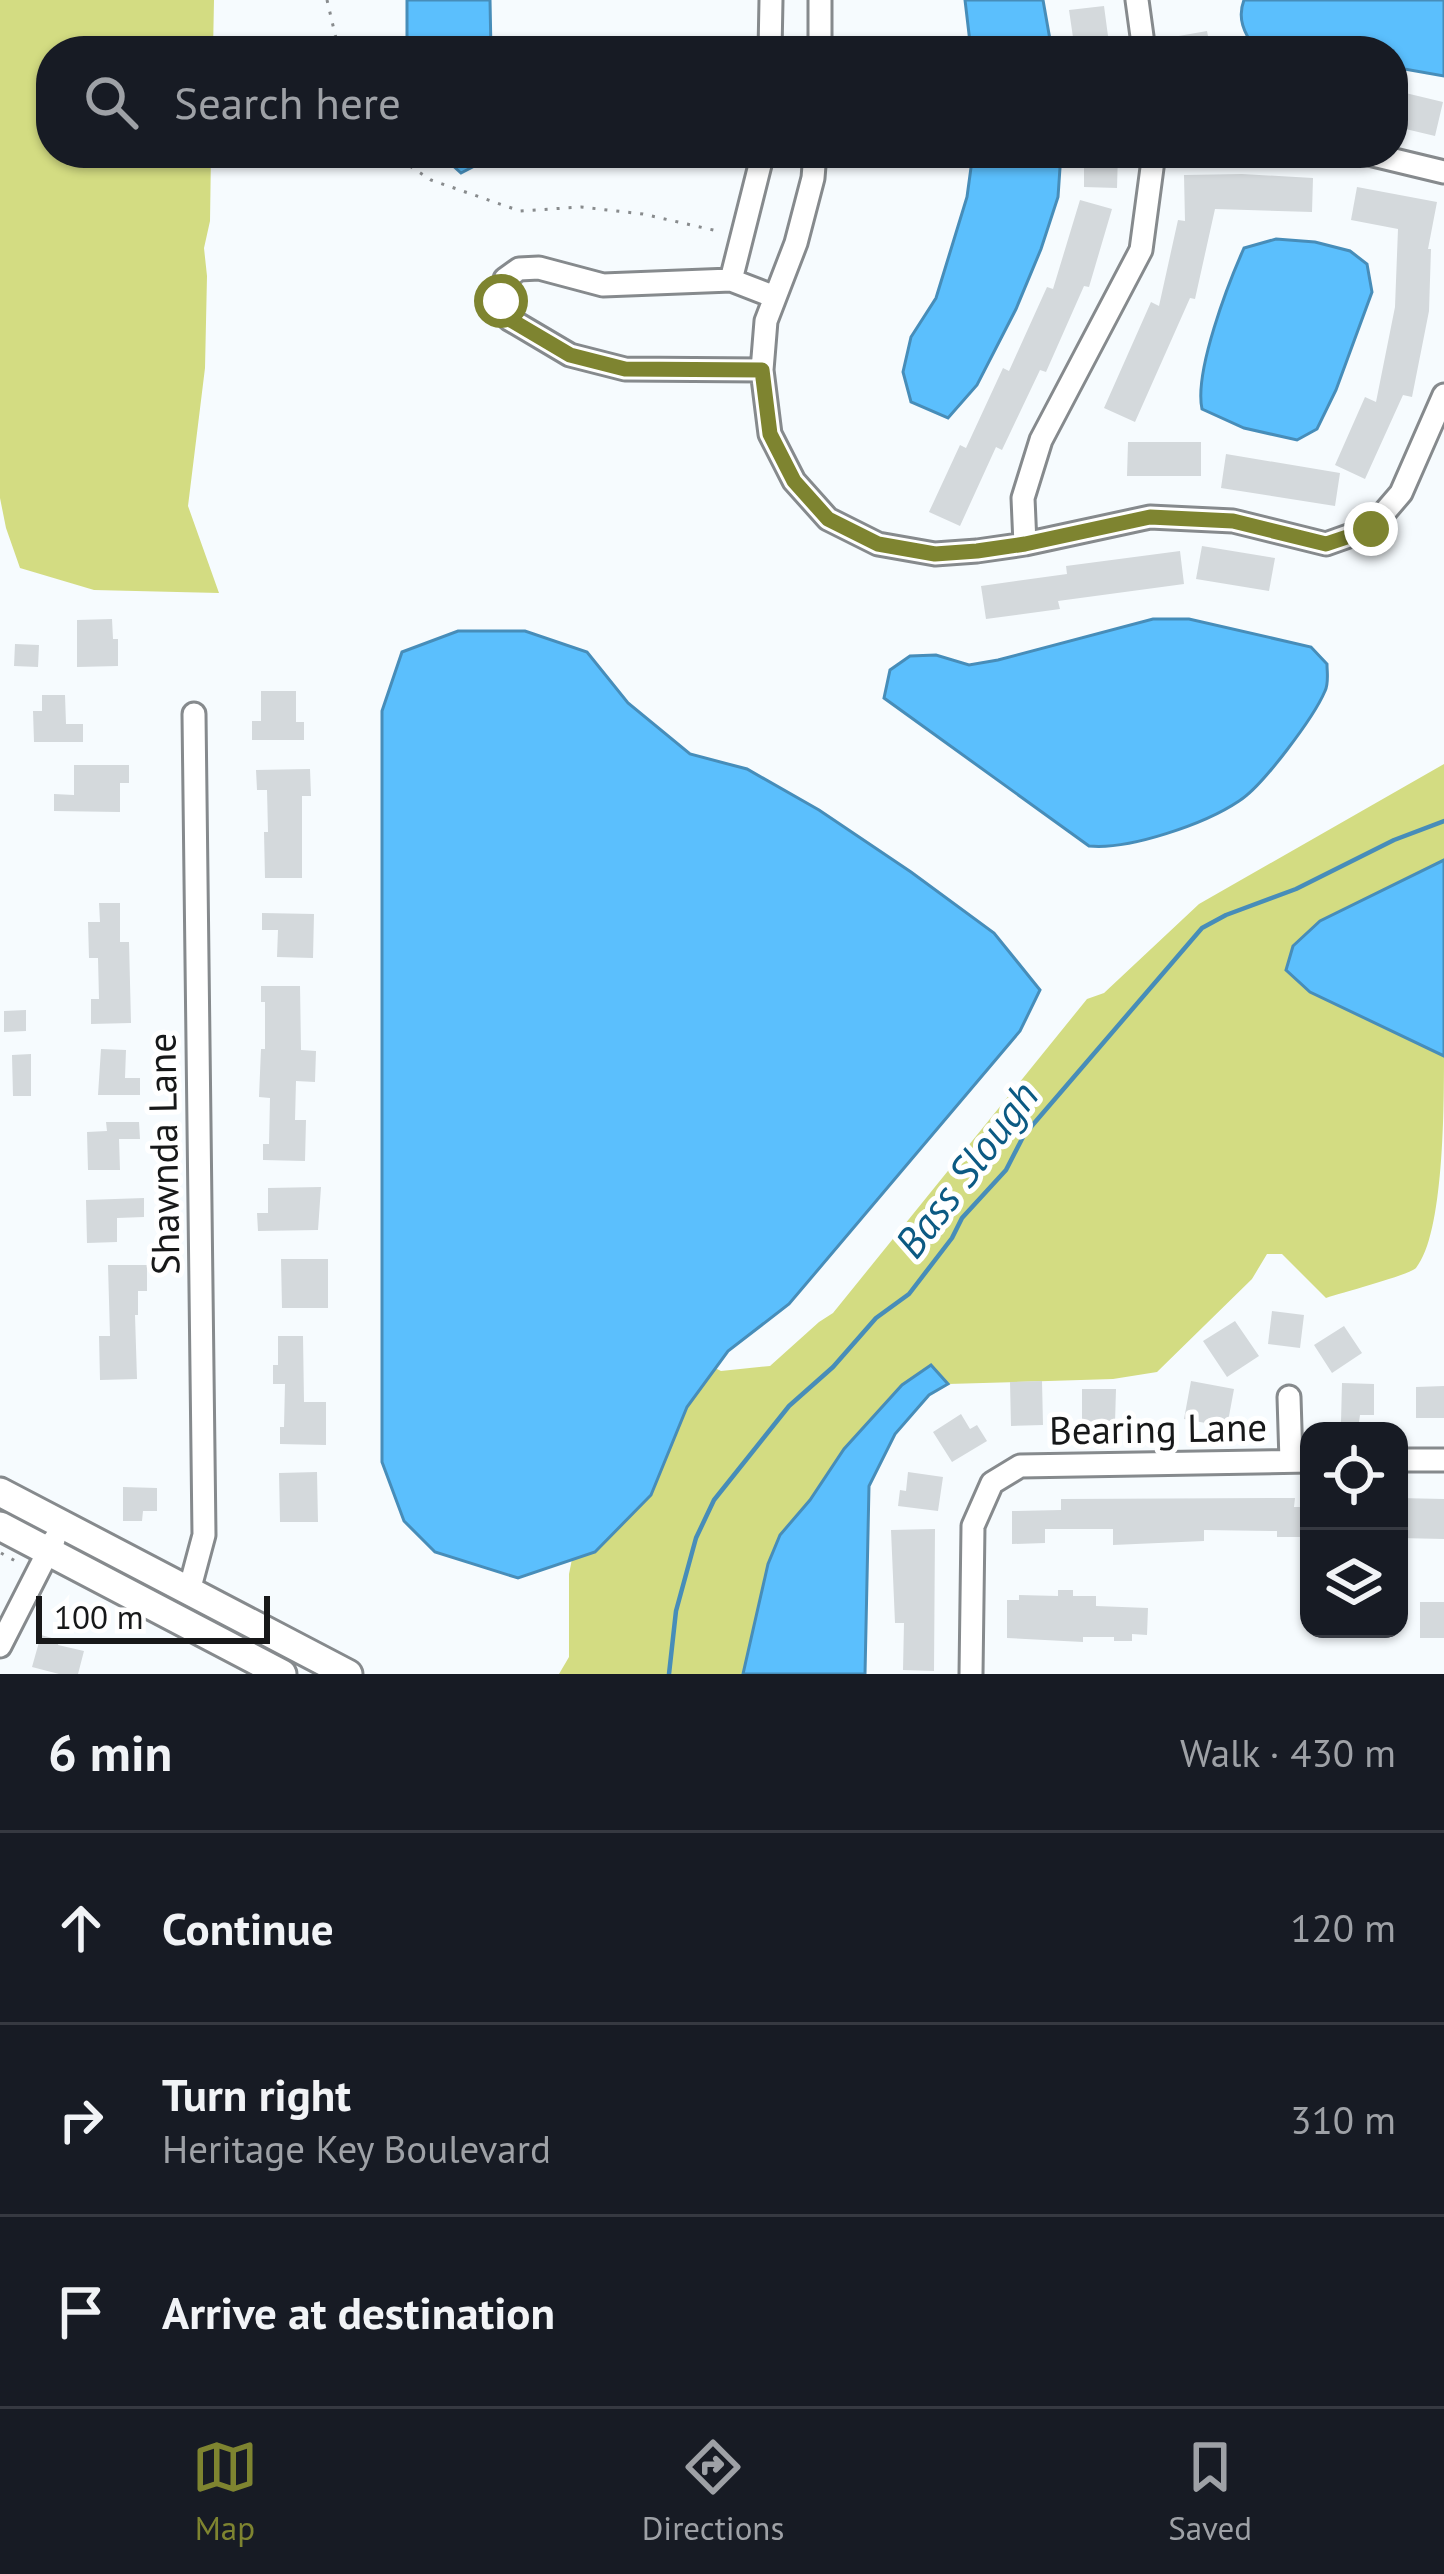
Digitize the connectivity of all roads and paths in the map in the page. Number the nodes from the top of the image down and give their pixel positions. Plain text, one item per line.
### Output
1 (327, 0) edge
2 (771, 0) edge
3 (820, 0) edge
4 (1137, 0) edge
5 (335, 36) edge
6 (770, 36) edge
7 (820, 36) edge
8 (1142, 36) edge
9 (1408, 163) edge
10 (413, 168) edge
11 (760, 168) edge
12 (814, 168) edge
13 (1152, 168) edge
14 (1444, 172) edge
15 (742, 236) junction
16 (730, 280) junction
17 (775, 296) junction
18 (762, 370) junction
19 (1444, 394) edge
20 (1025, 544) junction
21 (194, 714) dead end
22 (1289, 1397) dead end
23 (1408, 1460) edge
24 (1444, 1460) edge
25 (1300, 1461) edge
26 (0, 1492) edge
27 (63, 1524) junction
28 (0, 1526) edge
29 (48, 1552) junction
30 (189, 1591) junction
31 (0, 1646) edge
32 (282, 1674) edge
33 (348, 1674) edge
34 (971, 1674) edge

1 - 5 path
2 - 6 street
3 - 7 street
4 - 8 street
9 - 14 street
10 - 15 path
11 - 15 street
12 - 17 street
13 - 20 street
15 - 16 street
16 - 17 street
16 - 18 street
17 - 18 street
18 - 20 street
19 - 20 street
21 - 30 street, Shawnda Lane
22 - 25 street
23 - 24 street
25 - 34 street, Bearing Lane
26 - 27 main road
27 - 29 street
27 - 30 main road
28 - 29 main road
29 - 31 street
29 - 32 main road
30 - 33 main road

